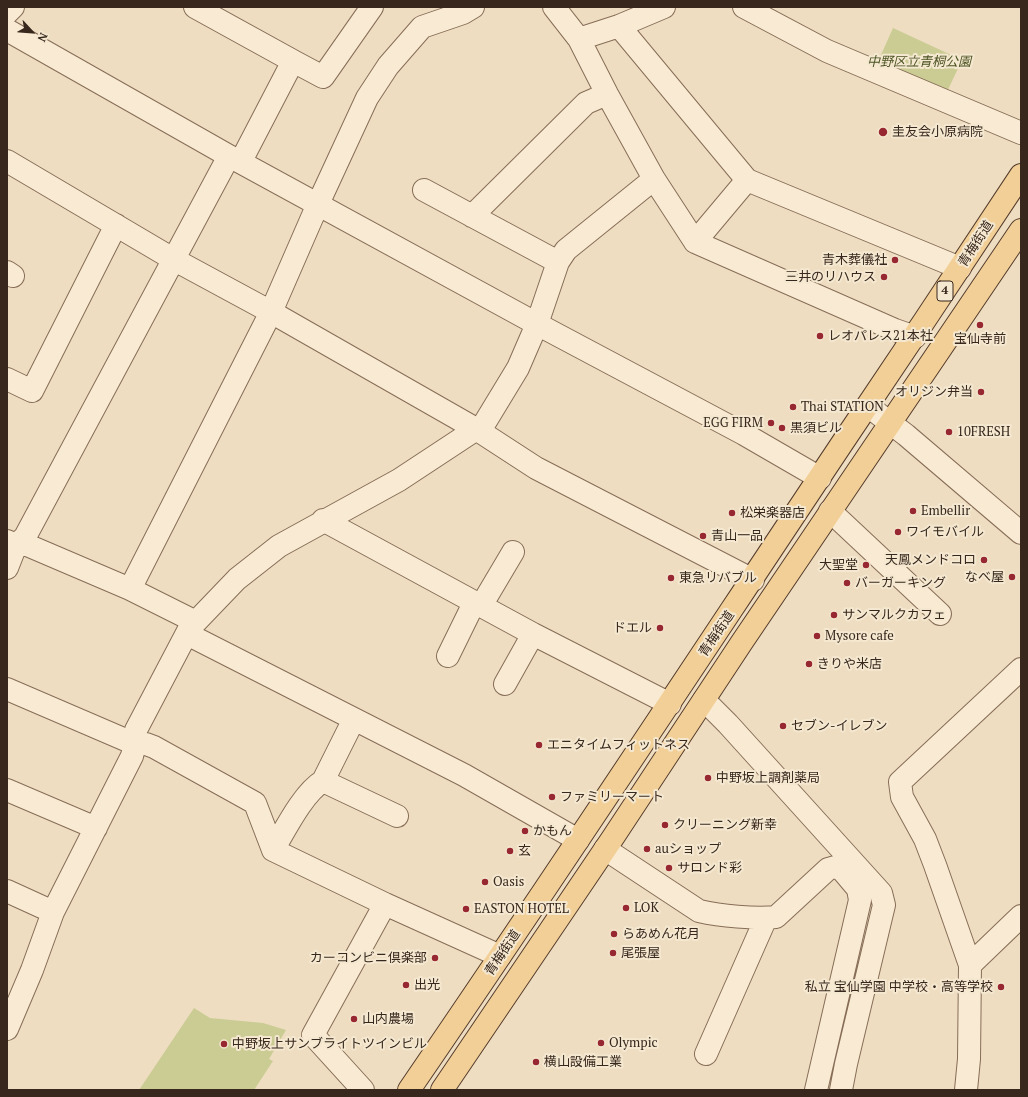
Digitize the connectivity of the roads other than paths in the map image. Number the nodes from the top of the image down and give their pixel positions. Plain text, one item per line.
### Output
1 (13, 7) edge
2 (195, 7) edge
3 (372, 7) edge
4 (473, 7) edge
5 (554, 7) edge
6 (664, 7) edge
7 (744, 7) edge
8 (7, 13) edge
9 (619, 26) junction
10 (7, 30) edge
11 (579, 39) junction
12 (293, 60) junction
13 (607, 94) junction
14 (1021, 133) edge
15 (235, 158) junction
16 (7, 161) edge
17 (1021, 175) edge
18 (654, 178) junction
19 (747, 180) junction
20 (424, 190) dead end
21 (318, 204) junction
22 (472, 216) junction
23 (116, 225) junction
24 (1021, 230) edge
25 (695, 242) junction
26 (173, 259) junction
27 (558, 262) junction
28 (960, 268) junction
29 (271, 312) junction
30 (537, 324) junction
31 (914, 337) junction
32 (7, 379) edge
33 (868, 406) junction
34 (890, 423) junction
35 (476, 430) junction
36 (820, 478) junction
37 (830, 512) junction
38 (323, 520) junction
39 (1021, 533) edge
40 (12, 543) edge
41 (513, 552) dead end
42 (7, 568) edge
43 (752, 580) junction
44 (130, 589) junction
45 (478, 605) junction
46 (940, 614) dead end
47 (189, 629) junction
48 (533, 634) junction
49 (448, 656) dead end
50 (1021, 668) edge
51 (505, 684) dead end
52 (7, 689) edge
53 (704, 700) junction
54 (670, 704) junction
55 (354, 719) junction
56 (135, 744) junction
57 (323, 781) junction
58 (7, 790) edge
59 (397, 816) dead end
60 (96, 828) junction
61 (578, 840) junction
62 (605, 849) junction
63 (274, 850) junction
64 (7, 891) edge
65 (385, 904) junction
66 (53, 912) junction
67 (1021, 916) edge
68 (766, 918) junction
69 (500, 956) junction
70 (970, 965) junction
71 (7, 1029) edge
72 (706, 1054) dead end
73 (363, 1090) edge
74 (409, 1090) edge
75 (442, 1090) edge
76 (816, 1090) edge
77 (841, 1090) edge
78 (966, 1090) edge

1 - 8 street
2 - 12 street
3 - 12 street
4 - 21 street
5 - 11 street
6 - 9 street
7 - 14 street
9 - 11 street
9 - 19 street
10 - 15 street
11 - 13 street
12 - 15 street
13 - 18 street
13 - 22 street
15 - 21 street
15 - 26 street
16 - 23 street
17 - 28 main road, 青梅街道 / 4
18 - 25 street
18 - 27 street
19 - 25 street
19 - 28 street
20 - 22 street
21 - 29 street
21 - 30 street
22 - 27 street
23 - 26 street
23 - 32 street
24 - 34 main road, 青梅街道 / 4
25 - 31 street
26 - 29 street
26 - 40 street
27 - 30 street
28 - 31 main road, 青梅街道 / 4
29 - 35 street
29 - 44 street
30 - 35 street
30 - 36 street
31 - 33 main road, 青梅街道 / 4
33 - 34 street
33 - 36 main road, 青梅街道 / 4
34 - 37 main road, 青梅街道 / 4
34 - 39 street
35 - 38 street
35 - 43 street
36 - 43 main road, 青梅街道 / 4
37 - 46 street
37 - 53 main road, 青梅街道 / 4
38 - 45 street
38 - 47 street
40 - 42 street
40 - 44 street
41 - 45 street
43 - 54 main road, 青梅街道 / 4
44 - 47 street
45 - 48 street
45 - 49 street
47 - 55 street
47 - 56 street
48 - 51 street
48 - 54 street
50 - 70 street
52 - 56 street
53 - 62 main road, 青梅街道 / 4
53 - 77 street
54 - 61 main road, 青梅街道 / 4
55 - 57 street
55 - 61 street
56 - 60 street
56 - 63 street
57 - 59 street
57 - 63 street
58 - 60 street
60 - 66 street
61 - 69 main road, 青梅街道 / 4
62 - 68 street
62 - 75 main road, 青梅街道 / 4
63 - 65 street
64 - 66 street
65 - 69 street
65 - 73 street
66 - 71 street
67 - 70 street
68 - 72 street
68 - 76 street
69 - 74 main road, 青梅街道 / 4
70 - 78 street

